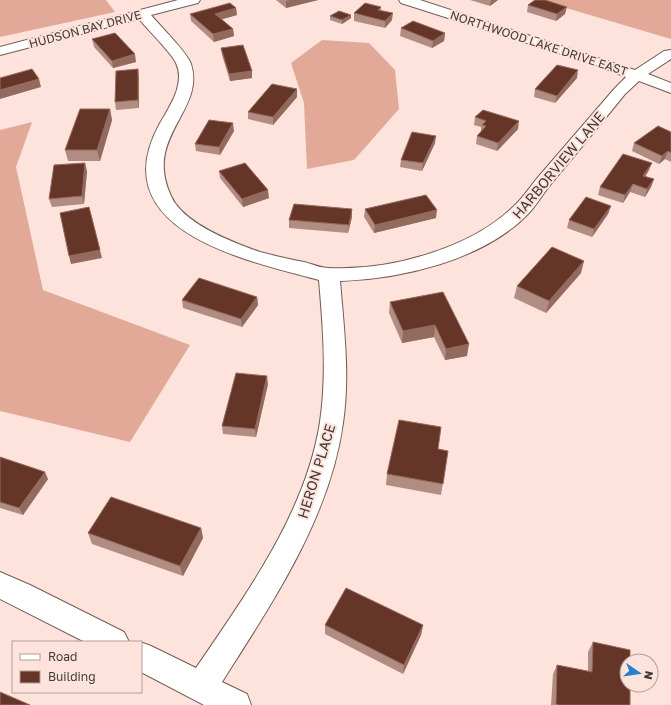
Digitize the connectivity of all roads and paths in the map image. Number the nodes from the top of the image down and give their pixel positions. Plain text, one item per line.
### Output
1 (194, 0) edge
2 (406, 0) edge
3 (142, 14) junction
4 (0, 51) edge
5 (669, 54) dead end
6 (636, 76) junction
7 (671, 88) edge
8 (329, 275) junction
9 (0, 586) edge
10 (112, 641) edge
11 (142, 657) edge
12 (201, 688) junction
13 (236, 705) edge

1 - 3 street, HUDSON BAY DRIVE
2 - 6 street, NORTHWOOD LAKE DRIVE EAST
3 - 4 street, HUDSON BAY DRIVE
3 - 8 street, HARBORVIEW LANE
5 - 6 street, HARBORVIEW LANE
6 - 7 street, NORTHWOOD LAKE DRIVE EAST
6 - 8 street, HARBORVIEW LANE
8 - 12 street, HERON PLACE
9 - 10 street
11 - 12 street
12 - 13 street

